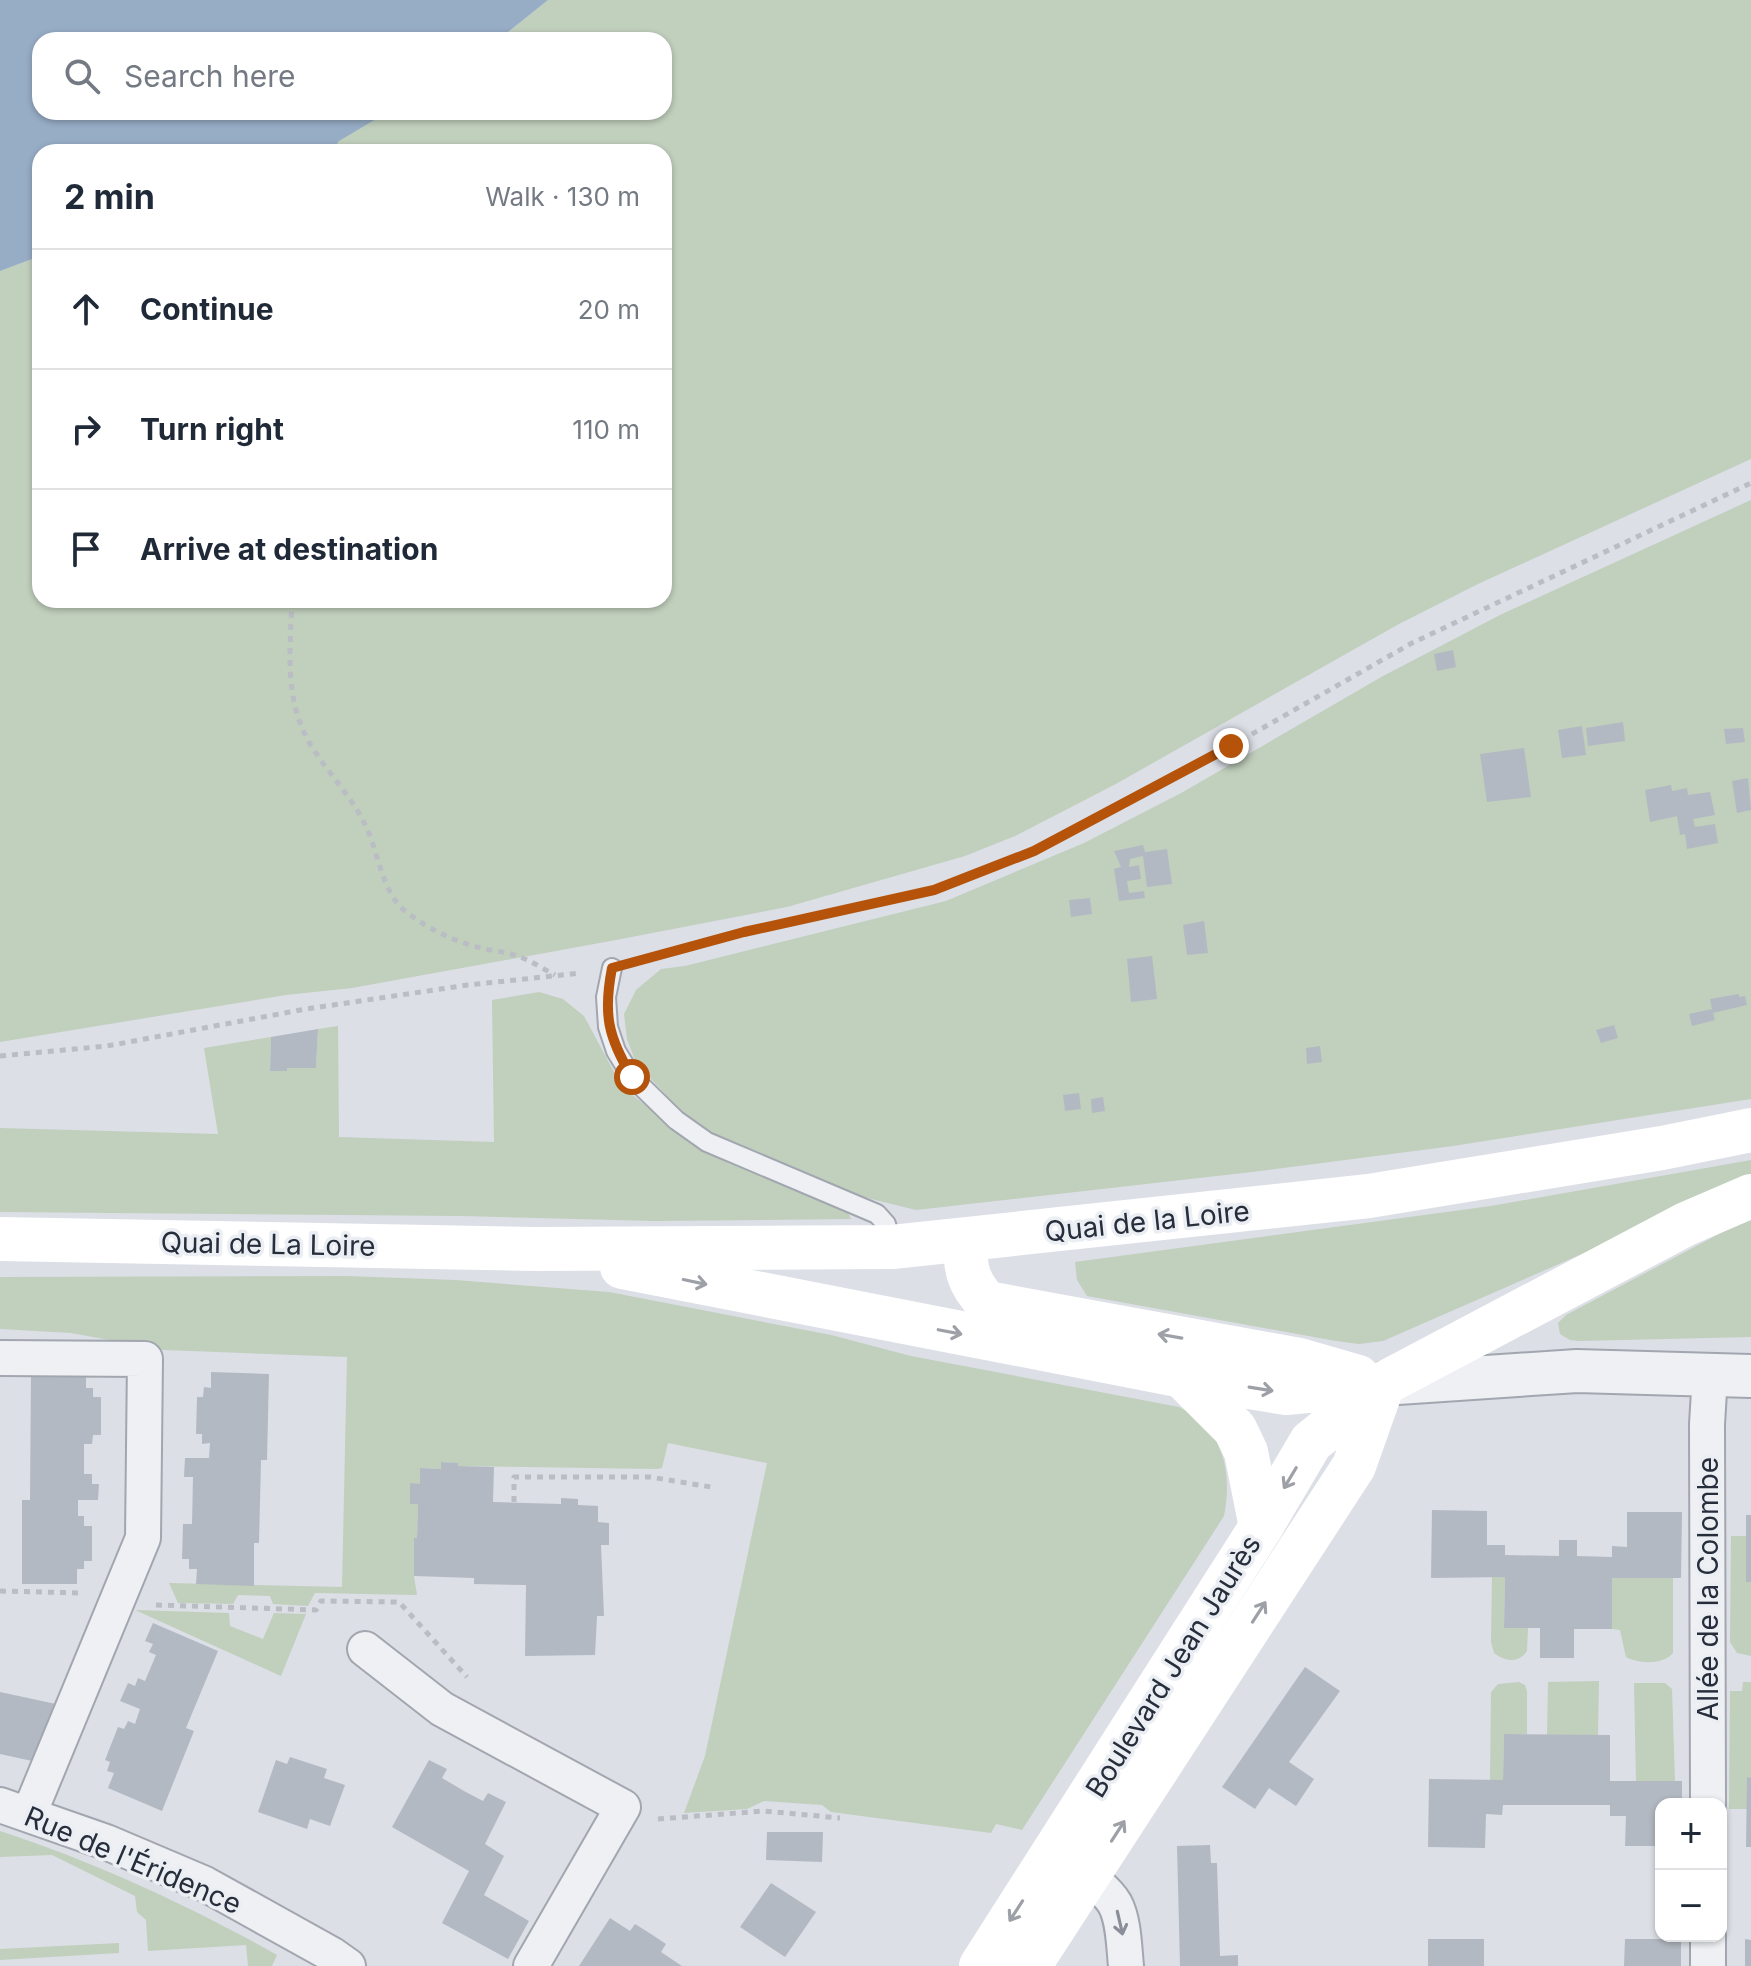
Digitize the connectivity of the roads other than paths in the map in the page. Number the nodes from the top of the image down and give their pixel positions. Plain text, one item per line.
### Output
1 (612, 968) road end
2 (1751, 1130) edge
3 (1751, 1196) edge
4 (0, 1239) edge
5 (964, 1241) junction
6 (892, 1247) junction
7 (536, 1249) junction
8 (0, 1358) edge
9 (1731, 1375) edge
10 (1182, 1376) junction
11 (1383, 1384) junction
12 (1261, 1527) junction
13 (365, 1649) dead end
14 (1708, 1798) edge
15 (15, 1810) edge
16 (1070, 1866) junction
17 (1708, 1942) edge
18 (348, 1966) edge
19 (531, 1966) edge
20 (981, 1966) edge
21 (1029, 1966) edge
22 (1126, 1966) edge
23 (1708, 1966) edge

1 - 6 lane
2 - 5 main road, Quai de la Loire
3 - 11 main road, Boulevard Jean Jaurès
4 - 7 main road, Quai de La Loire
5 - 6 main road, Quai de la Loire
11 -> 5 main road
6 - 7 main road, Quai de la Loire
7 -> 10 main road
8 - 15 street
9 - 11 street
9 - 14 street, Allée de la Colombe
10 -> 11 main road
10 - 12 main road
11 -> 12 main road, Boulevard Jean Jaurès
16 -> 11 main road, Boulevard Jean Jaurès
12 - 16 main road, Boulevard Jean Jaurès
13 - 19 street
15 - 18 street, Rue de l'Éridence
16 -> 20 main road, Boulevard Jean Jaurès
16 - 21 main road, Boulevard Jean Jaurès
16 -> 22 street
17 - 23 street

